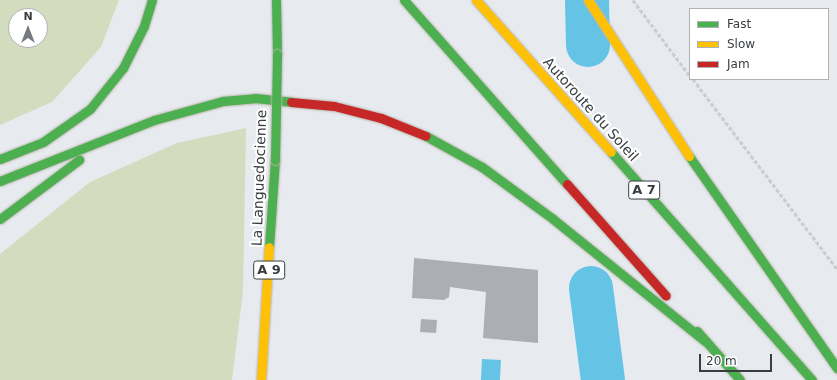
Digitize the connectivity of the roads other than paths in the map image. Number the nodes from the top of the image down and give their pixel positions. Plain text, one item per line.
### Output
1 (152, 0) edge
2 (276, 0) edge
3 (404, 0) edge
4 (476, 0) edge
5 (588, 0) edge
6 (109, 139) junction
7 (0, 159) edge
8 (0, 181) edge
9 (0, 219) edge
10 (706, 342) junction
11 (837, 368) edge
12 (261, 380) edge
13 (740, 380) edge
14 (812, 380) edge

1 - 7 highway
2 - 12 highway, La Languedocienne / A 9, bridge
3 - 10 highway
4 - 14 highway, Autoroute du Soleil / A 7
5 - 11 highway
6 - 8 highway
6 - 9 highway
6 - 10 highway
10 - 13 highway

